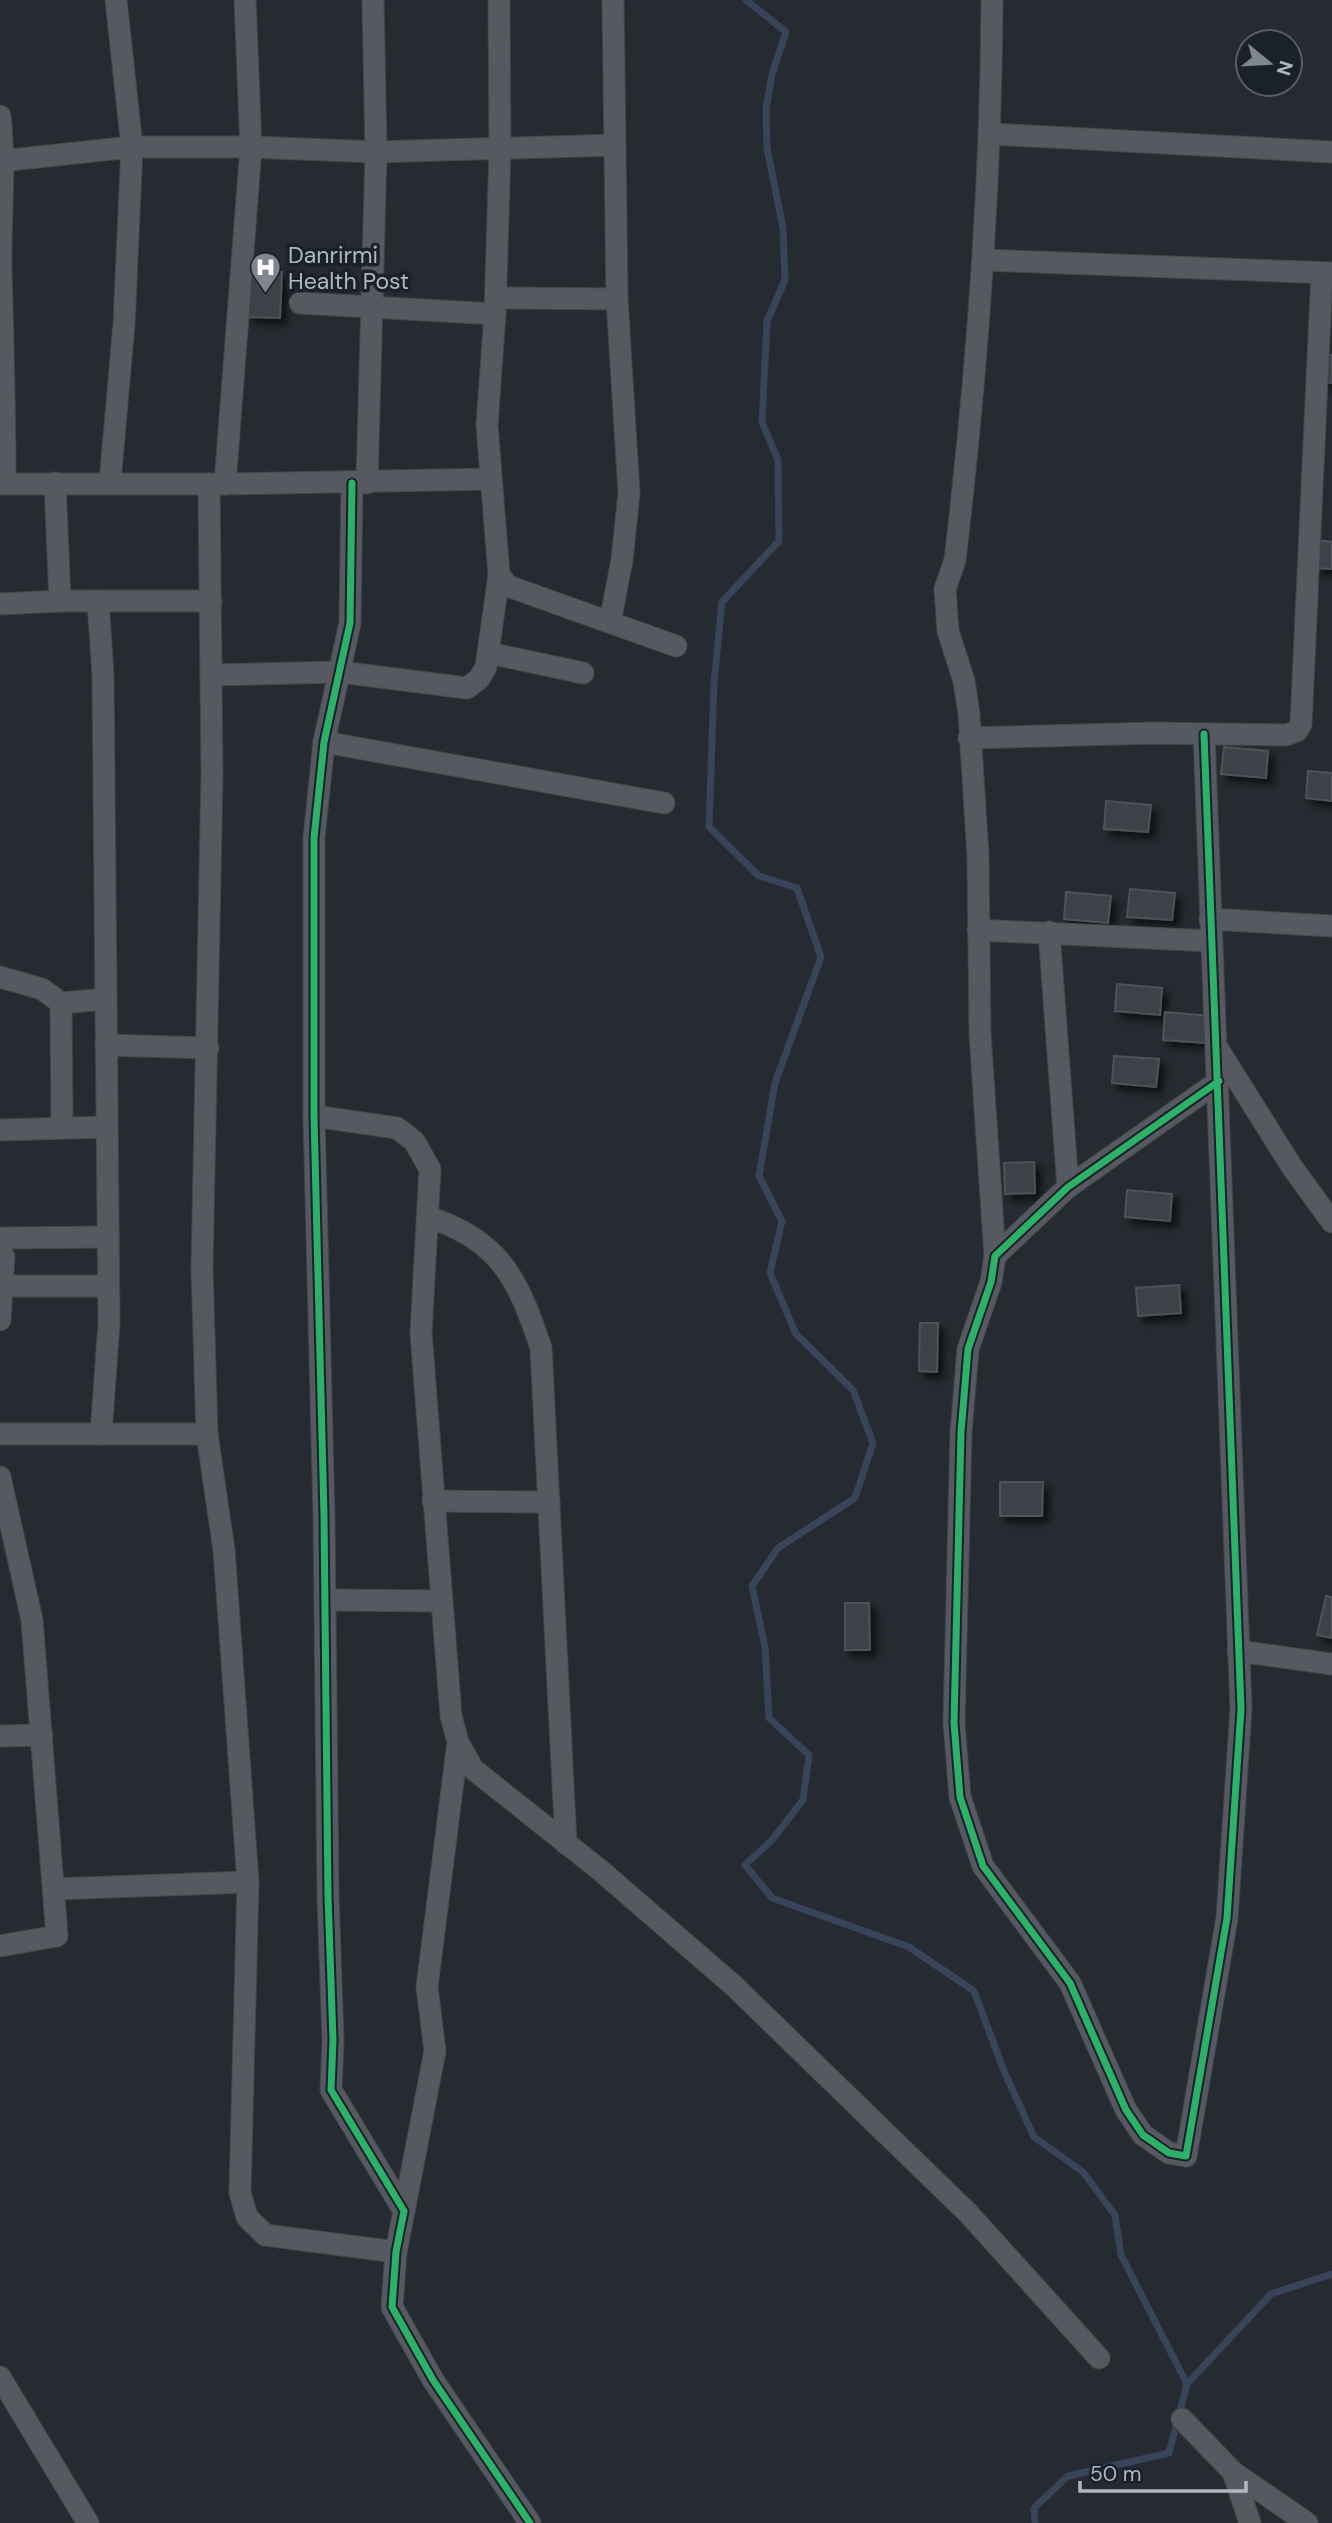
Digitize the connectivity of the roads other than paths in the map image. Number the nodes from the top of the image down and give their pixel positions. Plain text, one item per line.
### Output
1 (116, 0) edge
2 (245, 0) edge
3 (373, 0) edge
4 (499, 0) edge
5 (613, 0) edge
6 (992, 0) edge
7 (0, 116) edge
8 (992, 134) junction
9 (615, 145) junction
10 (132, 147) junction
11 (251, 147) junction
12 (500, 150) junction
13 (376, 152) junction
14 (1332, 152) edge
15 (3, 161) edge
16 (985, 260) junction
17 (1327, 273) edge
18 (617, 299) junction
19 (300, 303) dead end
20 (496, 306) junction
21 (371, 307) junction
22 (491, 479) junction
23 (110, 482) junction
24 (55, 483) junction
25 (359, 483) junction
26 (2, 484) edge
27 (217, 484) junction
28 (1322, 501) edge
29 (499, 575) junction
30 (60, 601) junction
31 (98, 601) junction
32 (211, 601) junction
33 (0, 604) edge
34 (610, 622) junction
35 (676, 646) dead end
36 (489, 653) junction
37 (340, 672) junction
38 (583, 673) dead end
39 (211, 675) junction
40 (1204, 734) junction
41 (969, 738) junction
42 (324, 742) junction
43 (664, 803) dead end
44 (1210, 919) junction
45 (1332, 926) edge
46 (978, 930) junction
47 (1049, 932) junction
48 (1211, 942) junction
49 (0, 977) edge
50 (106, 999) junction
51 (61, 1003) junction
52 (106, 1045) junction
53 (208, 1048) junction
54 (1217, 1048) junction
55 (1219, 1081) junction
56 (314, 1116) junction
57 (106, 1127) junction
58 (62, 1129) junction
59 (0, 1130) edge
60 (1068, 1186) junction
61 (428, 1217) junction
62 (1332, 1222) edge
63 (108, 1237) junction
64 (0, 1238) edge
65 (0, 1251) edge
66 (995, 1256) junction
67 (2, 1286) junction
68 (108, 1286) junction
69 (0, 1320) edge
70 (0, 1434) edge
71 (101, 1434) junction
72 (207, 1434) junction
73 (0, 1477) edge
74 (433, 1501) junction
75 (549, 1502) junction
76 (325, 1600) junction
77 (441, 1601) junction
78 (1238, 1651) junction
79 (1332, 1664) edge
80 (42, 1734) junction
81 (0, 1736) edge
82 (458, 1742) junction
83 (566, 1844) junction
84 (248, 1882) junction
85 (54, 1889) junction
86 (0, 1946) edge
87 (404, 2211) junction
88 (396, 2252) junction
89 (1099, 2358) dead end
90 (0, 2377) edge
91 (1182, 2420) dead end
92 (1233, 2472) junction
93 (88, 2523) edge
94 (530, 2523) edge
95 (1250, 2523) edge
96 (1307, 2523) edge

1 - 10 street
2 - 11 street
3 - 13 street
4 - 12 street
5 - 9 street
6 - 8 street
7 - 15 street
8 - 14 street
8 - 16 street
9 - 12 street
9 - 18 street
10 - 11 street
10 - 15 street
10 - 23 street
11 - 13 street
11 - 27 street
12 - 13 street
12 - 20 street
13 - 21 street
15 - 26 street
16 - 17 street
16 - 41 street
17 - 28 street
18 - 20 street
18 - 34 street
19 - 21 street
20 - 21 street
20 - 22 street
21 - 25 street
22 - 25 street
22 - 29 street
23 - 24 street
23 - 27 street
24 - 26 street
24 - 30 street
25 - 27 street
25 - 37 street
27 - 32 street
28 - 40 street
29 - 34 street
29 - 36 street
30 - 31 street
30 - 33 street
31 - 32 street
31 - 50 street
32 - 39 street
34 - 35 street
36 - 37 street
36 - 38 street
37 - 39 street
37 - 42 street
39 - 53 street
40 - 41 street
40 - 44 street
41 - 46 street
42 - 43 street
42 - 56 street
44 - 45 street
44 - 48 street
46 - 47 street
46 - 66 street
47 - 48 street
47 - 60 street
48 - 54 street
49 - 51 street
50 - 51 street
50 - 52 street
51 - 58 street
52 - 53 street
52 - 57 street
53 - 72 street
54 - 55 street
54 - 62 street
55 - 60 street
55 - 78 street
56 - 61 street
56 - 76 street
57 - 58 street
57 - 63 street
58 - 59 street
60 - 66 street
61 - 74 street
61 - 75 street
63 - 64 street
63 - 68 street
65 - 67 street
66 - 78 street
67 - 68 street
67 - 69 street
68 - 71 street
70 - 71 street
71 - 72 street
72 - 84 street
73 - 80 street
74 - 75 street
74 - 77 street
75 - 83 street
76 - 77 street
76 - 87 street
77 - 82 street
78 - 79 street
80 - 81 street
80 - 85 street
82 - 83 street
82 - 87 street
83 - 89 street
84 - 85 street
84 - 88 street
85 - 86 street
87 - 88 street
88 - 94 street
90 - 93 street
91 - 92 street
92 - 95 street
92 - 96 street

